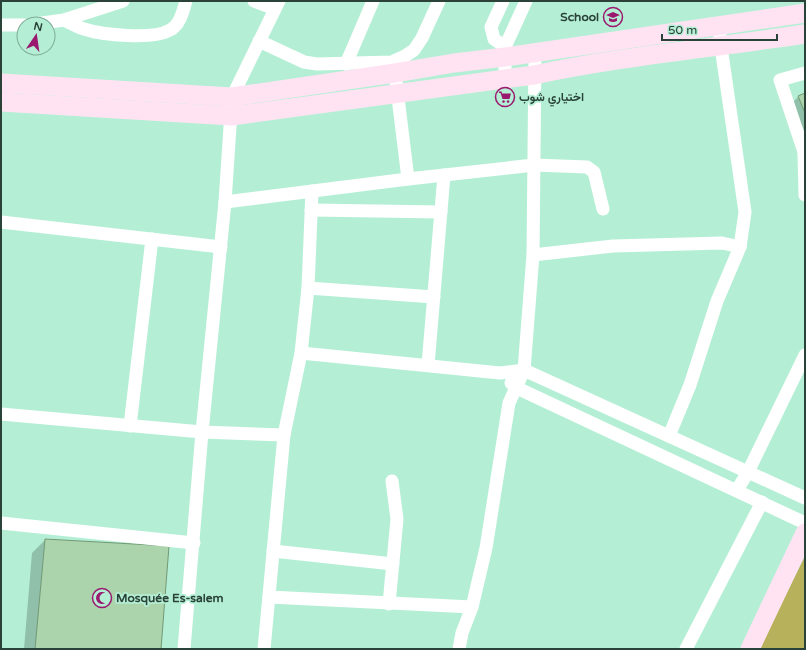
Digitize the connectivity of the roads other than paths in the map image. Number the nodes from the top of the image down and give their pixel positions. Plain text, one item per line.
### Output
1 (123, 1) edge
2 (186, 1) edge
3 (254, 1) edge
4 (372, 1) edge
5 (439, 1) edge
6 (503, 1) edge
7 (526, 1) edge
8 (277, 5) edge
9 (805, 13) edge
10 (64, 20) junction
11 (56, 21) edge
12 (16, 24) edge
13 (1, 25) edge
14 (719, 26) junction
15 (805, 34) edge
16 (624, 40) junction
17 (259, 41) junction
18 (721, 47) junction
19 (505, 52) junction
20 (535, 53) junction
21 (624, 59) junction
22 (346, 64) junction
23 (395, 73) junction
24 (805, 73) edge
25 (534, 75) junction
26 (505, 78) junction
27 (1, 83) edge
28 (397, 94) junction
29 (232, 97) junction
30 (1, 102) edge
31 (232, 116) junction
32 (805, 155) edge
33 (534, 165) junction
34 (444, 175) junction
35 (408, 179) junction
36 (312, 192) junction
37 (805, 194) edge
38 (225, 202) junction
39 (603, 209) dead end
40 (311, 210) junction
41 (441, 212) junction
42 (1, 222) edge
43 (152, 239) junction
44 (221, 246) junction
45 (740, 247) junction
46 (532, 255) junction
47 (308, 288) junction
48 (434, 296) junction
49 (301, 353) junction
50 (805, 355) edge
51 (428, 365) junction
52 (524, 370) junction
53 (500, 373) junction
54 (516, 388) junction
55 (1, 414) edge
56 (130, 426) junction
57 (202, 432) junction
58 (284, 436) junction
59 (669, 436) junction
60 (748, 472) junction
61 (392, 481) dead end
62 (737, 490) junction
63 (805, 498) edge
64 (762, 502) junction
65 (1, 523) edge
66 (805, 523) edge
67 (805, 533) edge
68 (194, 543) junction
69 (273, 551) junction
70 (393, 564) junction
71 (269, 597) junction
72 (389, 604) junction
73 (472, 607) junction
74 (184, 649) edge
75 (264, 649) edge
76 (459, 649) edge
77 (686, 649) edge
78 (750, 649) edge

1 - 10 street
2 - 10 street
3 - 8 street
4 - 22 street
5 - 22 street
6 - 19 street
7 - 19 street
8 - 17 street
9 - 14 street
10 - 11 street
12 - 13 street
14 - 16 street
14 - 18 street
15 - 18 street
16 - 20 street
16 - 21 street
17 - 22 street
17 - 29 street
18 - 21 street
18 - 45 street
19 - 20 street
19 - 23 street
19 - 26 street
20 - 25 street
21 - 25 street
23 - 28 street
23 - 29 street
24 - 32 street
25 - 26 street
25 - 33 street
26 - 28 street
27 - 29 street
28 - 31 street
28 - 35 street
29 - 31 street
30 - 31 street
31 - 38 street
32 - 37 street
33 - 34 street
33 - 39 street
33 - 46 street
34 - 35 street
34 - 41 street
35 - 36 street
36 - 38 street
36 - 40 street
38 - 44 street
40 - 41 street
40 - 47 street
41 - 48 street
42 - 43 street
43 - 44 street
43 - 56 street
44 - 57 street
45 - 46 street
45 - 59 street
46 - 52 street
47 - 48 street
47 - 49 street
48 - 51 street
49 - 51 street
49 - 58 street
50 - 60 street
51 - 53 street
52 - 53 street
52 - 54 street
52 - 59 street
53 - 54 street
54 - 62 street
54 - 73 street
55 - 56 street
56 - 57 street
57 - 58 street
57 - 68 street
58 - 69 street
59 - 60 street
60 - 62 street
60 - 63 street
61 - 70 street
62 - 64 street
64 - 66 street
64 - 77 street
65 - 68 street
67 - 78 street
68 - 74 street
69 - 70 street
69 - 71 street
70 - 72 street
71 - 72 street
71 - 75 street
72 - 73 street
73 - 76 street

